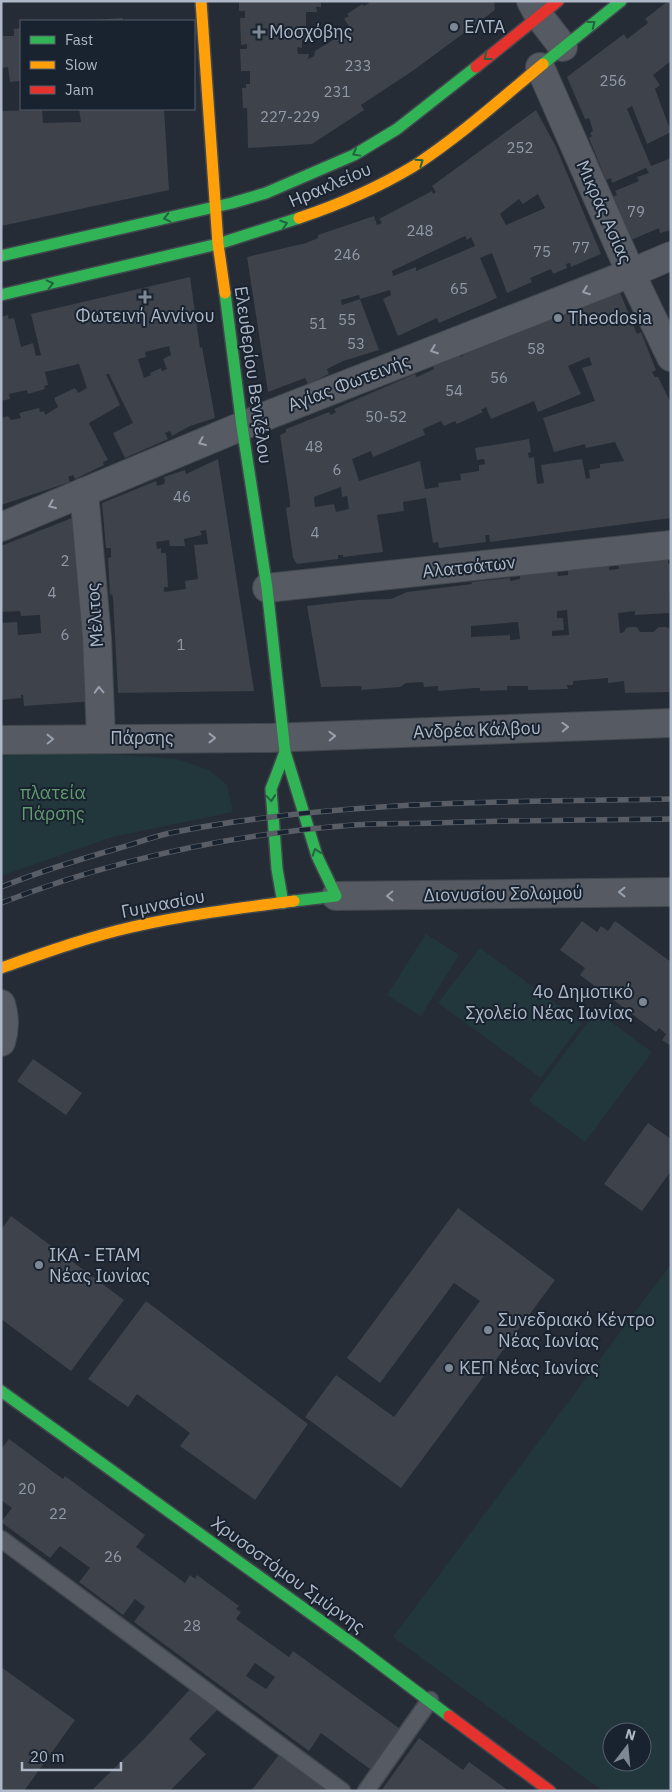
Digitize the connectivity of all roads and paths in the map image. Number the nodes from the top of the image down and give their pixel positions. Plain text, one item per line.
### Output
1 (201, 1) edge
2 (621, 1) edge
3 (543, 6) edge
4 (564, 47) junction
5 (540, 67) junction
6 (214, 207) junction
7 (218, 244) junction
8 (1, 256) edge
9 (671, 256) edge
10 (631, 273) junction
11 (1, 296) edge
12 (671, 357) edge
13 (242, 426) junction
14 (84, 492) junction
15 (1, 526) edge
16 (671, 545) edge
17 (267, 588) junction
18 (671, 723) edge
19 (102, 738) junction
20 (1, 740) edge
21 (284, 745) junction
22 (671, 892) edge
23 (336, 896) junction
24 (283, 903) junction
25 (1, 968) edge
26 (1, 1004) edge
27 (1, 1042) edge
28 (1, 1391) edge
29 (1, 1539) edge
30 (430, 1700) junction
31 (342, 1791) edge
32 (366, 1791) edge
33 (550, 1791) edge

1 - 6 street, Ελευθερίου Βενιζέλου
4 -> 2 street, Ηρακλείου
3 - 4 street
3 -> 6 street, Ηρακλείου
4 - 5 street, Ηρακλείου
7 -> 5 street, Ηρακλείου
5 - 10 street, Μικράς Ασίας
6 - 7 street, Ελευθερίου Βενιζέλου
6 -> 8 street, Ηρακλείου
11 -> 7 street, Ηρακλείου
7 - 13 street, Ελευθερίου Βενιζέλου
9 - 10 street, Αγίας Φωτεινής
10 - 12 street, Μικράς Ασίας
10 -> 13 street, Αγίας Φωτεινής
13 -> 14 street, Αγίας Φωτεινής
13 - 17 street, Ελευθερίου Βενιζέλου
14 -> 15 street, Αγίας Φωτεινής
19 -> 14 street, Μέλιτος
16 - 17 street, Αλατσάτων
17 - 21 street, Ελευθερίου Βενιζέλου
21 -> 18 street, Ανδρέα Κάλβου
20 -> 19 street, Πάρσης
19 -> 21 street, Πάρσης
23 -> 21 street, Ελευθερίου Βενιζέλου
21 -> 24 street, Ελευθερίου Βενιζέλου
22 -> 23 street, Διονυσίου Σολωμού
23 - 24 street, Γυμνασίου
24 - 25 street, Γυμνασίου
26 - 27 street
28 - 30 street, Χρυσοστόμου Σμύρνης
29 - 31 lane
30 - 32 lane
30 - 33 street, Χρυσοστόμου Σμύρνης

